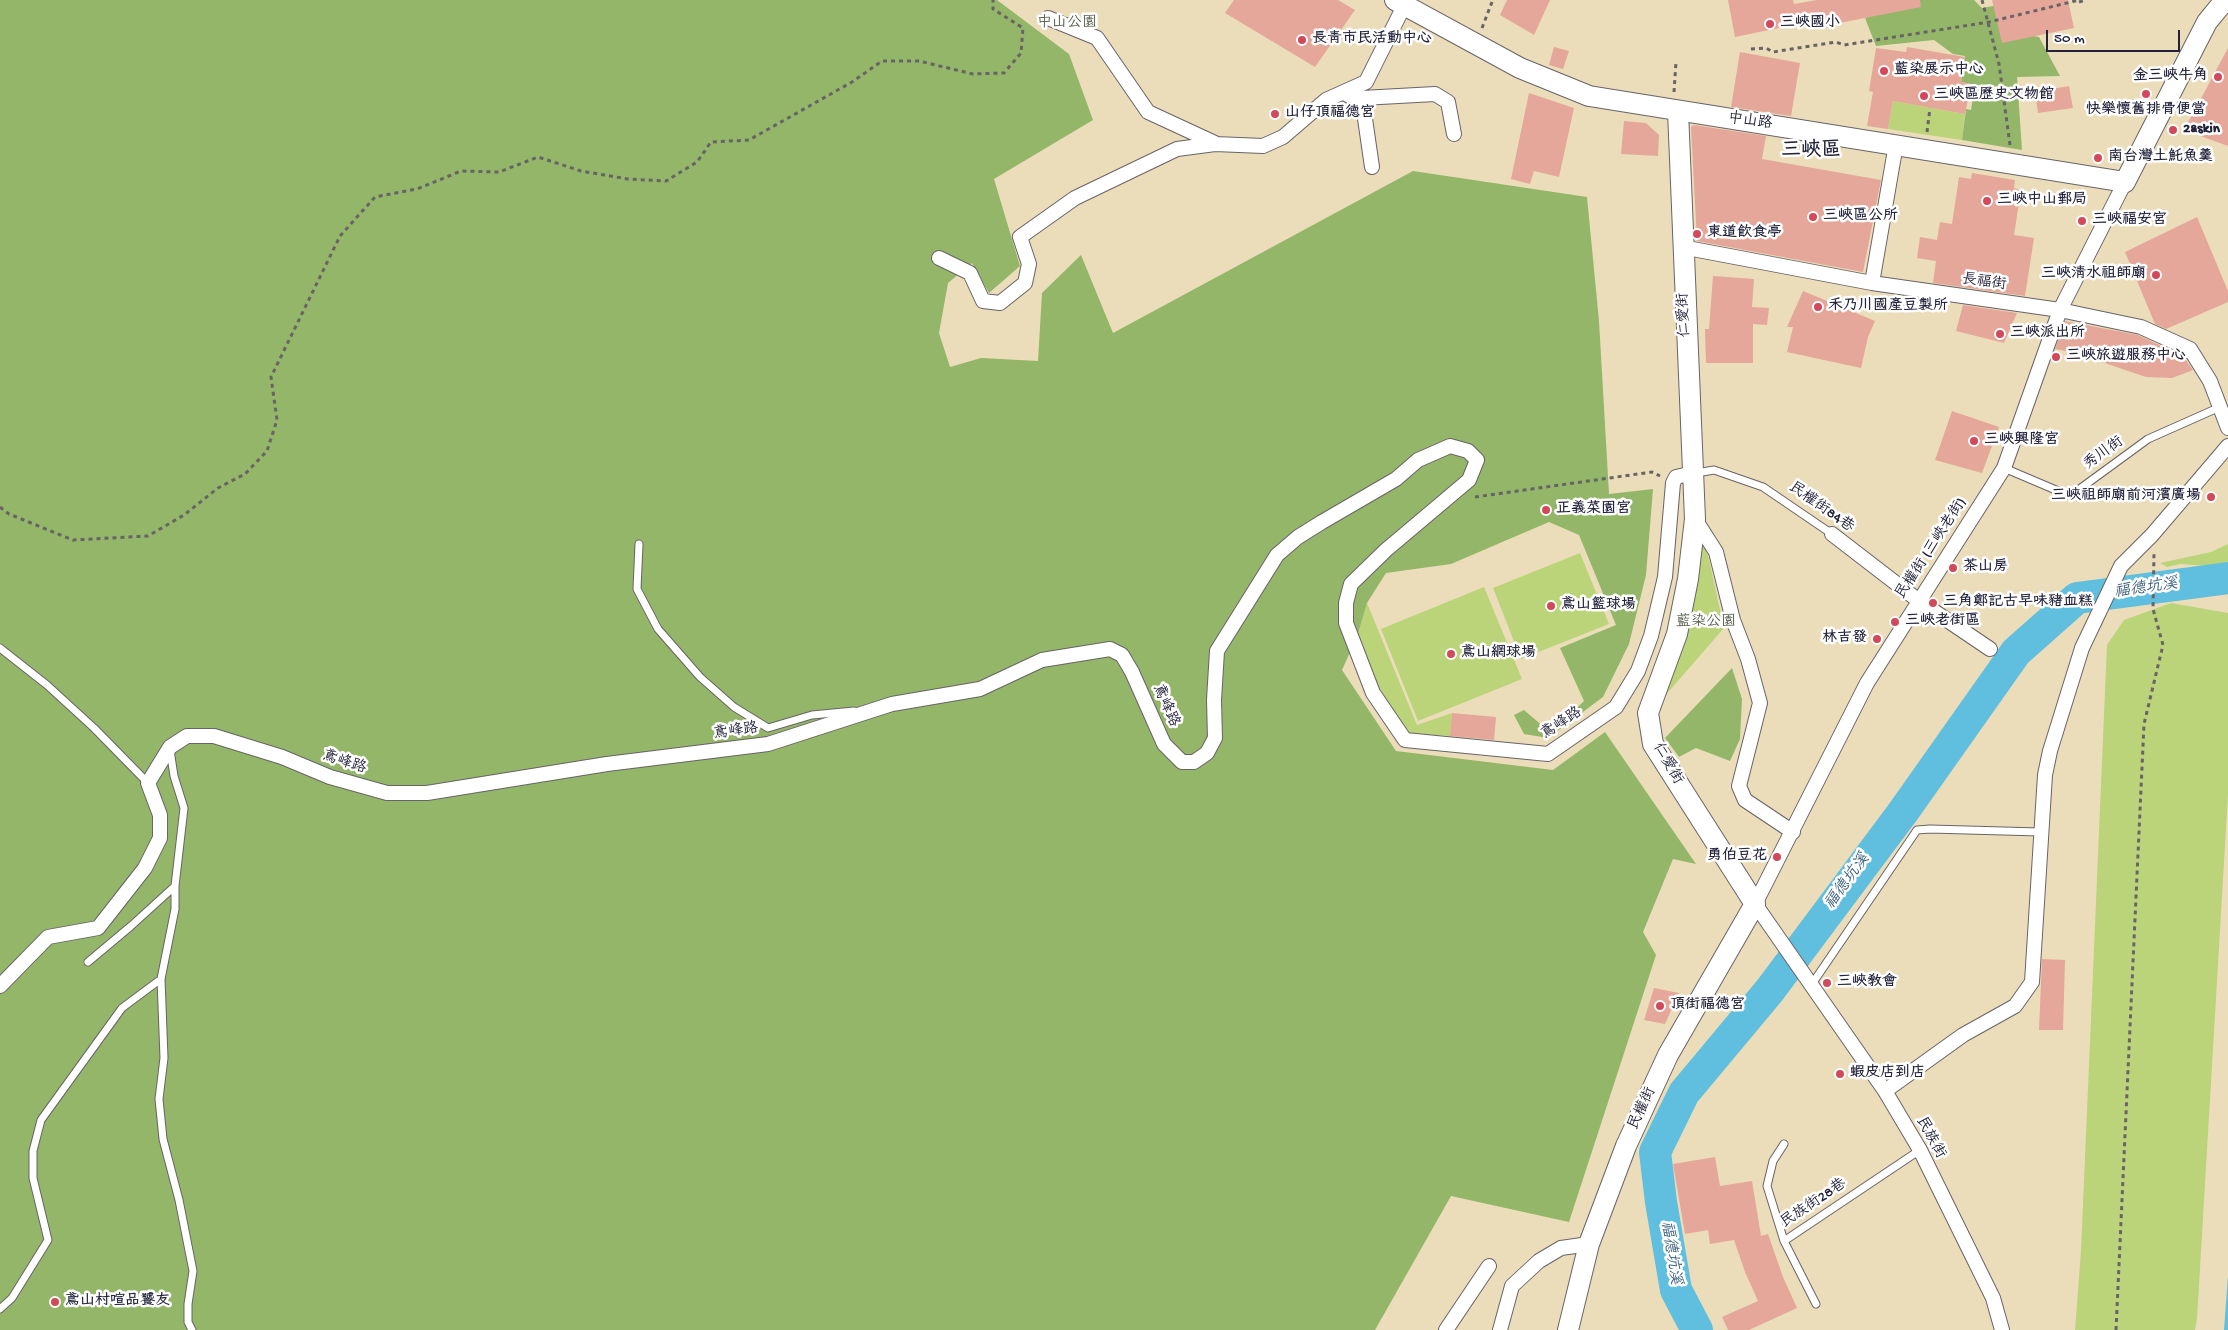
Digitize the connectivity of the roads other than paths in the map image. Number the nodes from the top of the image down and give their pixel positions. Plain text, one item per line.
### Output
1 (1402, 2) edge
2 (2228, 2) edge
3 (1048, 18) dead end
4 (1344, 93) junction
5 (1362, 98) junction
6 (1675, 110) junction
7 (1454, 134) dead end
8 (1216, 144) junction
9 (1896, 144) junction
10 (1372, 167) dead end
11 (2126, 182) junction
12 (1682, 248) junction
13 (939, 258) dead end
14 (1872, 283) junction
15 (2060, 310) junction
16 (2220, 407) junction
17 (2228, 428) edge
18 (2228, 446) edge
19 (2004, 468) junction
20 (1693, 473) junction
21 (1695, 520) junction
22 (1832, 534) joint
23 (640, 544) dead end
24 (1919, 601) junction
25 (0, 648) edge
26 (1990, 649) dead end
27 (878, 708) junction
28 (170, 747) junction
29 (148, 783) junction
30 (1792, 832) junction
31 (2040, 832) junction
32 (175, 886) junction
33 (1755, 904) junction
34 (88, 962) dead end
35 (161, 978) junction
36 (1809, 980) junction
37 (0, 986) edge
38 (1885, 1091) junction
39 (1784, 1144) dead end
40 (1920, 1150) junction
41 (1784, 1241) junction
42 (1589, 1244) junction
43 (1489, 1266) dead end
44 (1816, 1304) dead end
45 (0, 1309) edge
46 (192, 1330) edge
47 (1446, 1330) edge
48 (1500, 1330) edge
49 (1568, 1330) edge
50 (2002, 1330) edge

1 - 4 street
1 - 6 street, 中山路
2 - 11 street
3 - 8 street
4 - 5 street
4 - 8 street
5 - 7 street
5 - 10 street
6 - 9 street, 中山路
6 - 12 street, 仁愛街
8 - 13 street
9 - 11 street, 中山路
9 - 14 street
11 - 15 street
12 - 14 street, 長福街
12 - 20 street, 仁愛街
14 - 15 street, 長福街
15 - 16 street, 長福街
15 - 19 street, 民權街 (三峽老街)
16 - 17 street, 長福街
16 - 19 lane, 秀川街
18 - 31 street
19 - 24 street, 民權街 (三峽老街)
20 - 21 street, 仁愛街
20 - 22 lane, 民權街84巷
20 - 27 street, 鳶峰路
21 - 30 street
21 - 33 street, 仁愛街
22 - 24 street, 民權街84巷
23 - 27 lane
24 - 26 street, 民權街84巷
24 - 30 street, 民權街 (三峽老街)
25 - 29 lane
27 - 28 street, 鳶峰路
28 - 29 street
28 - 32 lane
29 - 37 street
30 - 33 street, 民權街 (三峽老街)
31 - 36 lane
31 - 38 street
32 - 34 lane
32 - 35 lane
33 - 36 street, 民族街
33 - 42 street, 民權街
35 - 45 lane
35 - 46 lane
36 - 38 street, 民族街
38 - 40 street, 民族街
39 - 41 lane, 民族街28巷
40 - 41 lane, 民族街28巷
40 - 50 street, 民族街
41 - 44 lane
42 - 48 street
42 - 49 street, 民權街
43 - 47 street

